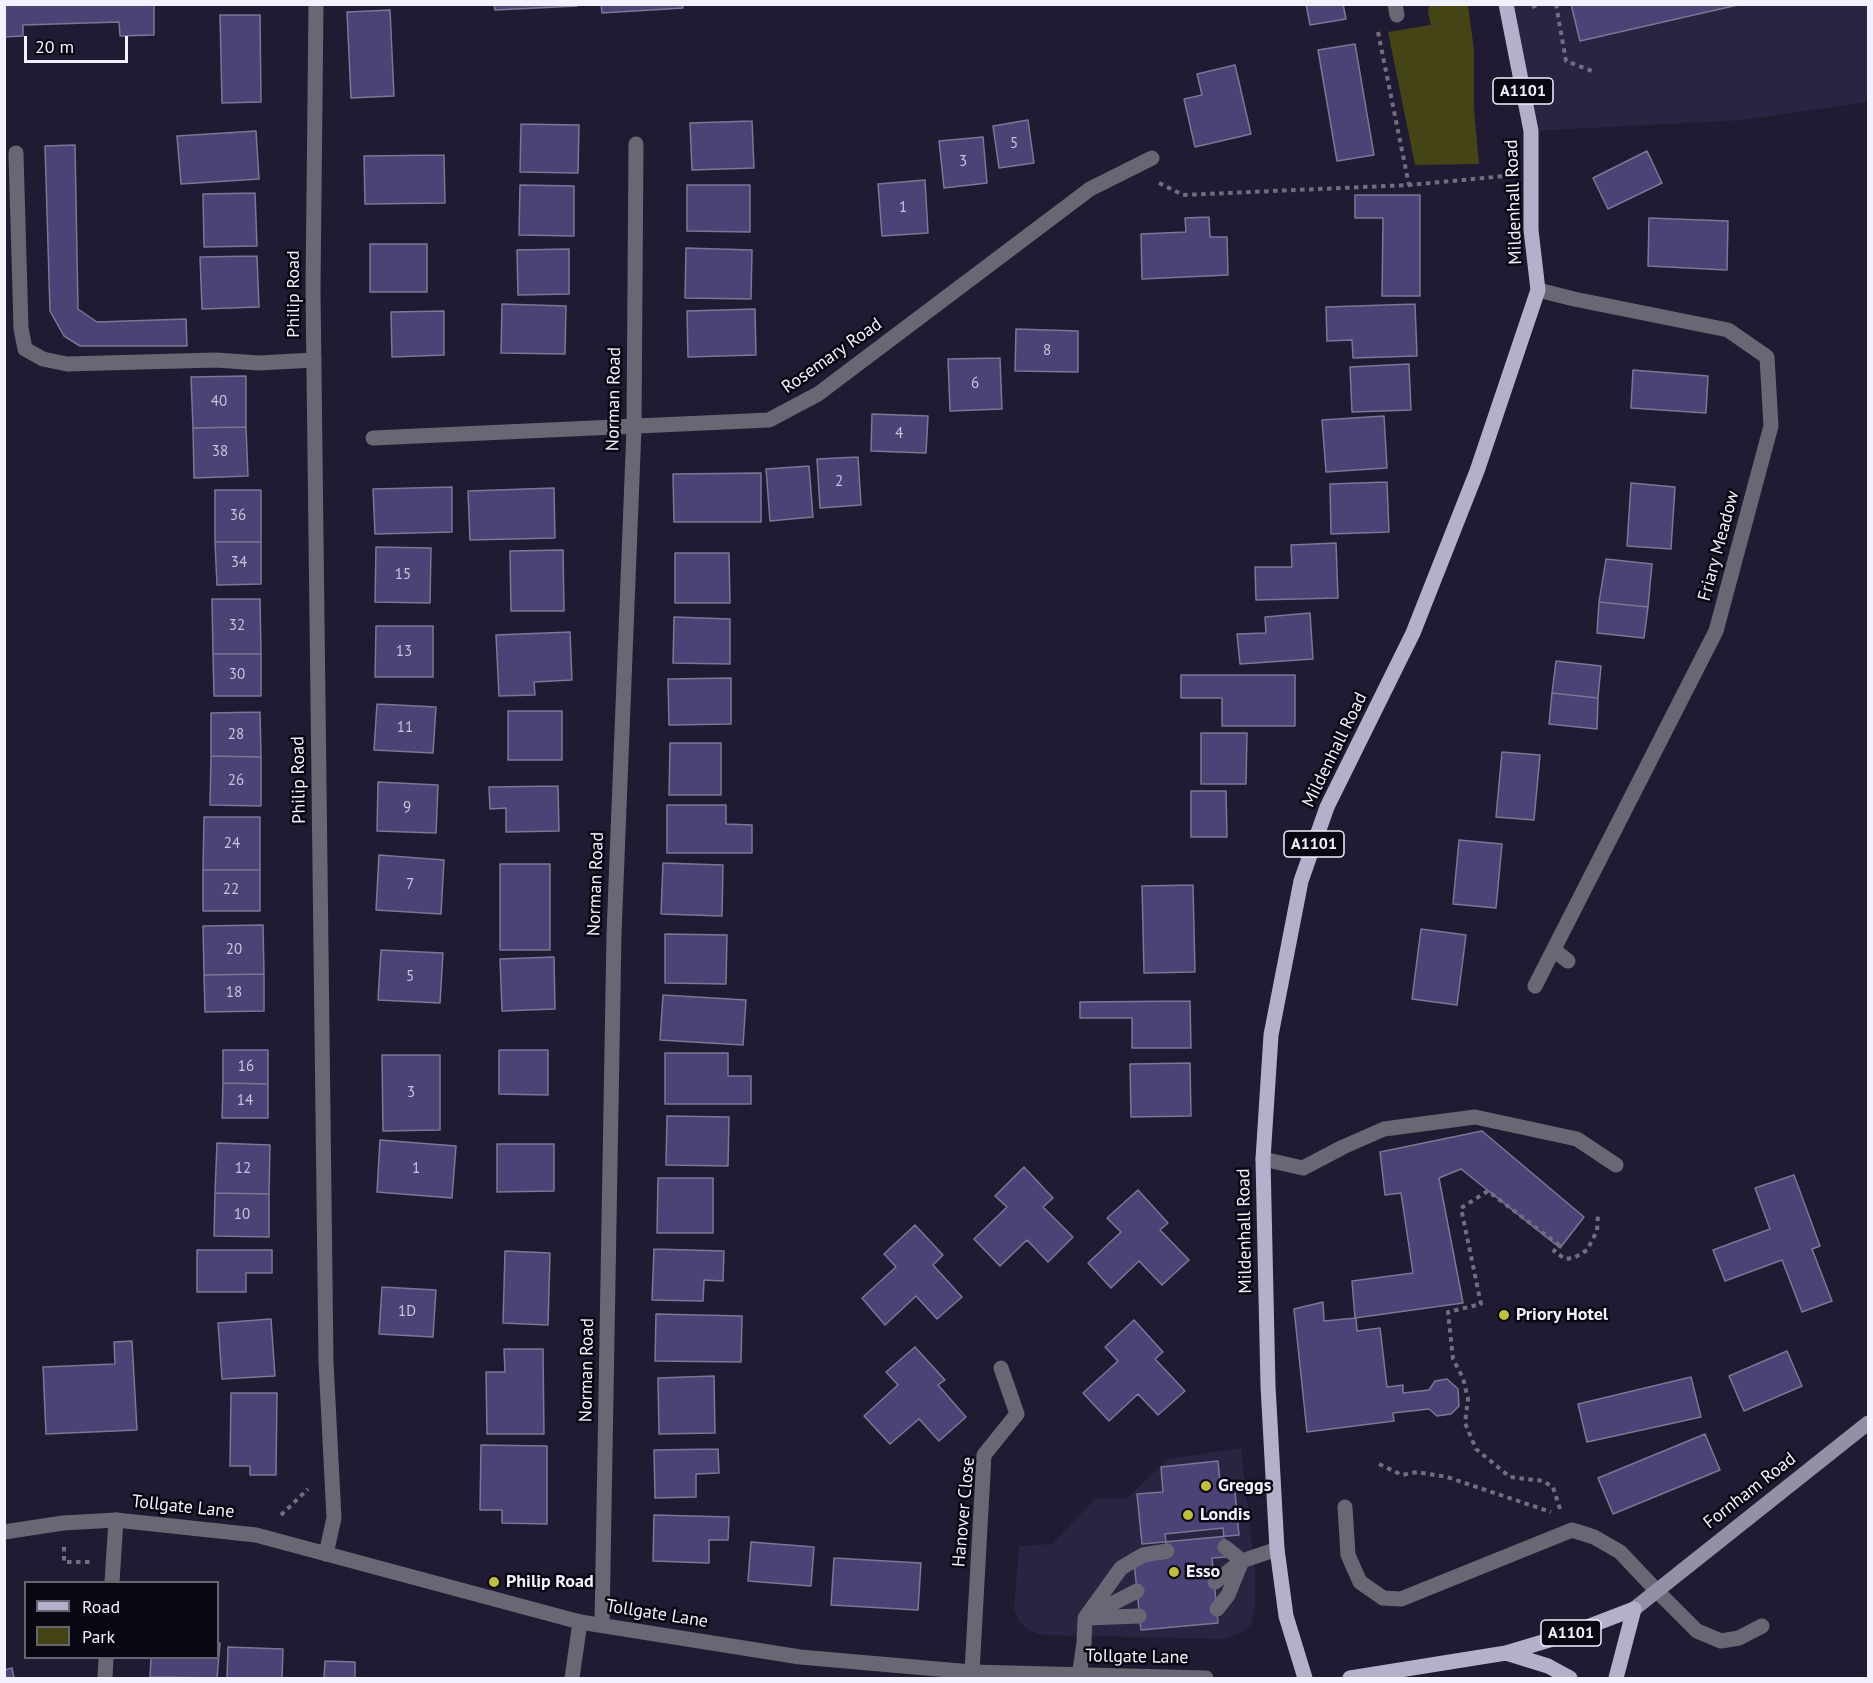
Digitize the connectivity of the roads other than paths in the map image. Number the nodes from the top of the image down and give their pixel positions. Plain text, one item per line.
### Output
1 (316, 4) edge
2 (1506, 4) edge
3 (636, 144) dead end
4 (16, 153) dead end
5 (1152, 158) dead end
6 (1538, 290) junction
7 (314, 360) junction
8 (634, 428) junction
9 (373, 438) dead end
10 (1554, 950) junction
11 (1569, 961) dead end
12 (1535, 986) dead end
13 (1263, 1159) junction
14 (1616, 1165) dead end
15 (1001, 1368) dead end
16 (1869, 1423) edge
17 (1345, 1507) dead end
18 (116, 1520) junction
19 (4, 1532) edge
20 (1225, 1547) dead end
21 (1277, 1549) junction
22 (1167, 1551) dead end
23 (326, 1554) junction
24 (1242, 1561) junction
25 (112, 1581) edge
26 (1215, 1582) dead end
27 (1656, 1590) junction
28 (1137, 1591) dead end
29 (1217, 1609) dead end
30 (1634, 1609) junction
31 (1139, 1616) dead end
32 (1085, 1618) junction
33 (580, 1622) junction
34 (602, 1625) junction
35 (1762, 1626) dead end
36 (1506, 1653) junction
37 (106, 1659) edge
38 (972, 1672) junction
39 (1079, 1676) junction
40 (105, 1678) edge
41 (572, 1678) edge
42 (1206, 1678) edge
43 (1305, 1678) edge
44 (1350, 1678) edge
45 (1570, 1678) edge
46 (1616, 1678) edge

1 - 7 street, Philip Road
2 - 6 main road, Mildenhall Road / A1101
3 - 8 street, Norman Road
4 - 7 street
5 - 8 street, Rosemary Road
6 - 10 street, Friary Meadow
6 - 13 main road, Mildenhall Road / A1101
7 - 23 street, Philip Road
8 - 9 street, Rosemary Road
8 - 34 street, Norman Road
10 - 11 street
10 - 12 street, Friary Meadow
13 - 14 street
13 - 21 main road, Mildenhall Road / A1101
15 - 38 street, Hanover Close
16 - 27 main road, Fornham Road
17 - 27 street
18 - 19 street, Tollgate Lane
18 - 23 street, Tollgate Lane
18 - 25 street
20 - 24 street
21 - 24 street
21 - 43 main road, Mildenhall Road / A1101
22 - 32 street
23 - 33 street, Tollgate Lane
24 - 26 street
24 - 29 street
27 - 30 main road, Fornham Road
27 - 35 street
28 - 32 street
30 - 36 main road, A1101
30 - 46 main road, A1101
31 - 32 street
32 - 39 street
33 - 34 street, Tollgate Lane
33 - 41 street
34 - 38 street, Tollgate Lane
36 - 44 main road, A1101
36 - 45 main road, A1101
37 - 40 street
38 - 39 street, Tollgate Lane
39 - 42 street, Tollgate Lane

